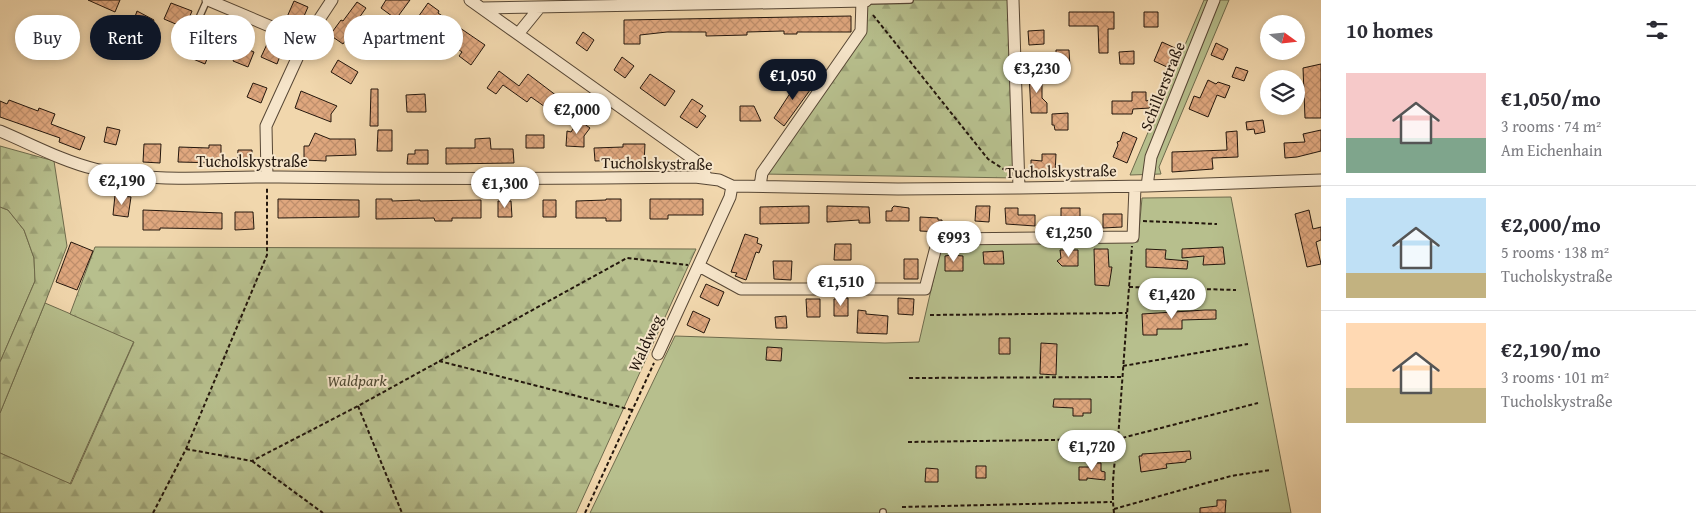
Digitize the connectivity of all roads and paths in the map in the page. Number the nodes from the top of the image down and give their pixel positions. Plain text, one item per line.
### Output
1 (208, 0) edge
2 (332, 0) edge
3 (470, 0) edge
4 (910, 0) edge
5 (1013, 0) edge
6 (1214, 0) edge
7 (863, 1) edge
8 (540, 7) junction
9 (482, 8) junction
10 (201, 15) edge
11 (322, 15) edge
12 (265, 24) edge
13 (518, 34) junction
14 (296, 60) edge
15 (0, 131) edge
16 (267, 177) junction
17 (707, 178) junction
18 (1321, 180) edge
19 (1019, 183) junction
20 (732, 186) junction
21 (760, 186) junction
22 (1141, 186) junction
23 (1134, 221) junction
24 (1217, 224) dead end
25 (1133, 236) junction
26 (699, 266) junction
27 (1129, 287) junction
28 (1236, 290) dead end
29 (1127, 313) junction
30 (930, 315) dead end
31 (1248, 344) dead end
32 (658, 354) joint
33 (439, 361) junction
34 (1123, 366) junction
35 (1122, 377) junction
36 (910, 378) dead end
37 (1258, 403) dead end
38 (358, 406) junction
39 (632, 410) junction
40 (1118, 439) junction
41 (908, 442) dead end
42 (186, 449) junction
43 (252, 461) junction
44 (1270, 470) dead end
45 (1113, 502) junction
46 (902, 508) dead end
47 (1114, 509) junction
48 (153, 513) edge
49 (323, 513) edge
50 (402, 513) edge
51 (584, 513) edge
52 (1114, 513) edge

1 - 10 lane
1 - 12 street
2 - 11 street
3 - 9 street
4 - 7 lane
5 - 19 street
6 - 22 street, Schillerstraße
7 - 8 street
7 - 19 path
7 - 21 street
8 - 9 street
8 - 13 street
9 - 13 street
13 - 17 street
14 - 16 street
15 - 16 street, Tucholskystraße
16 - 17 street, Tucholskystraße
16 - 42 path
17 - 20 street, Tucholskystraße
18 - 22 street, Tucholskystraße
19 - 21 street, Tucholskystraße
19 - 22 street, Tucholskystraße
20 - 21 street, Tucholskystraße
20 - 26 street, Waldweg
22 - 23 street, Schillerstraße
23 - 24 path
23 - 25 street, Schillerstraße
25 - 26 street
25 - 27 path
26 - 32 street, Waldweg
26 - 33 path
27 - 28 path
27 - 29 path
29 - 30 path
29 - 34 path
31 - 34 path
32 - 39 path, Waldweg
33 - 38 path
33 - 39 path
34 - 35 path
35 - 36 path
35 - 40 path
37 - 40 path
38 - 43 path
38 - 50 path
39 - 51 path, Waldweg
40 - 41 path
40 - 45 path
42 - 43 path
42 - 48 path
43 - 49 path
44 - 47 path
45 - 46 path
45 - 47 path
47 - 52 path

